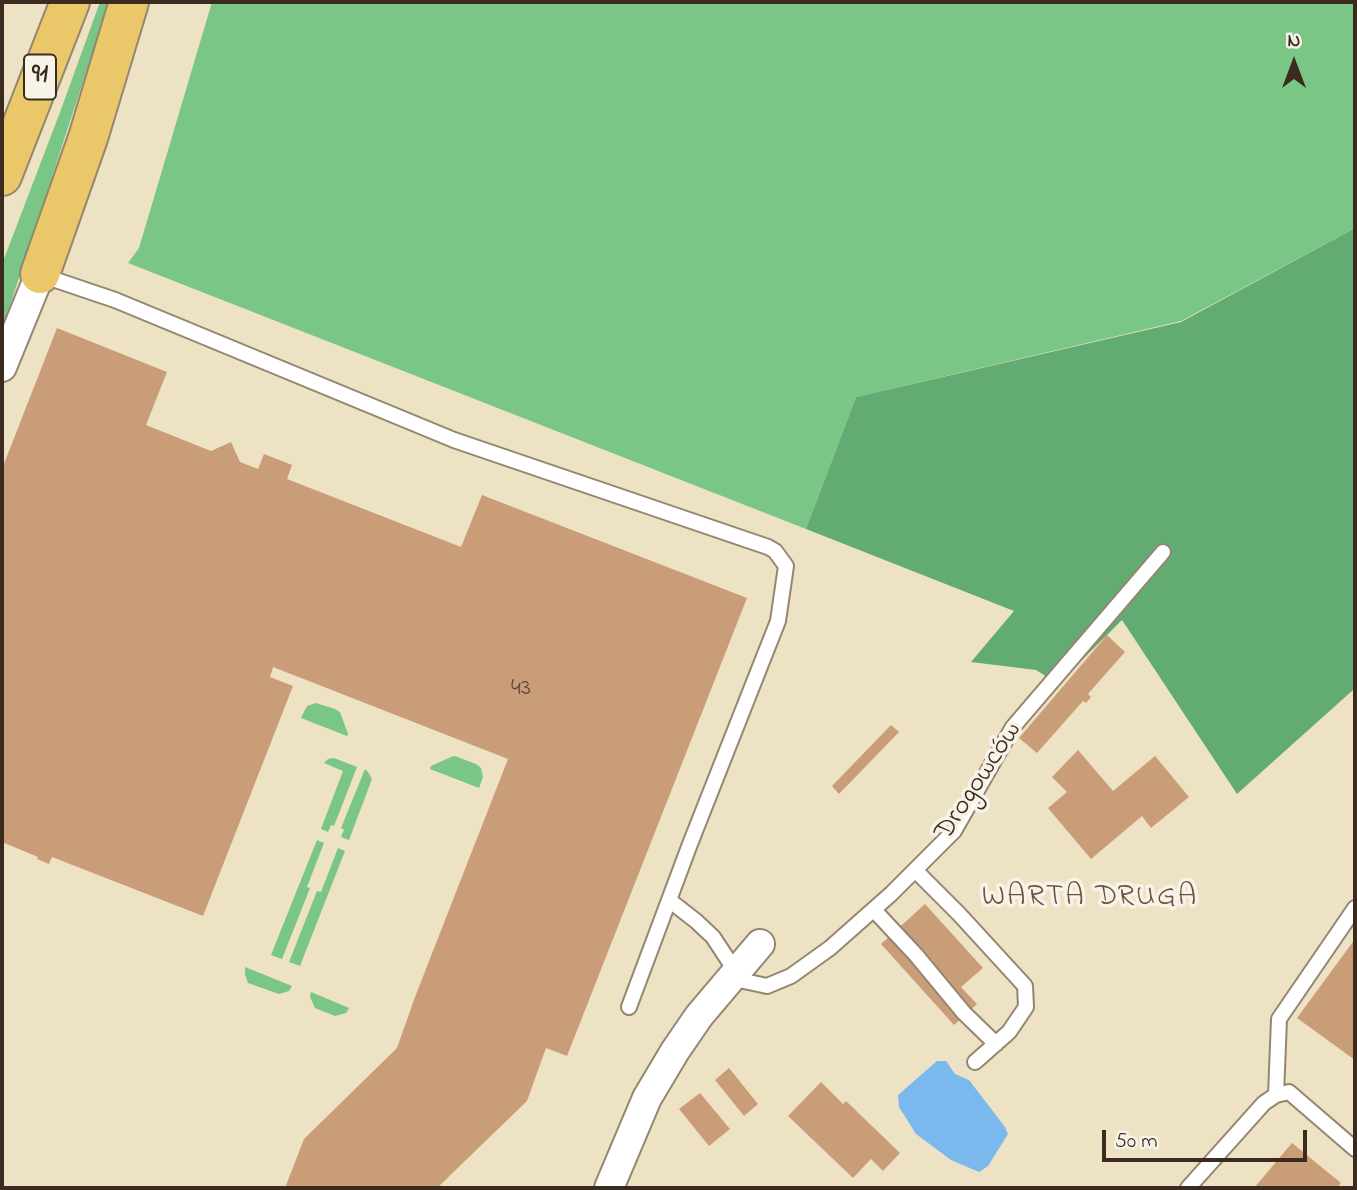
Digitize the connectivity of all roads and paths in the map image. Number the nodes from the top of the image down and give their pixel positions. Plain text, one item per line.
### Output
1 (69, 2) edge
2 (129, 2) edge
3 (2, 176) edge
4 (40, 274) junction
5 (2, 367) edge
6 (1163, 552) dead end
7 (915, 870) junction
8 (668, 900) junction
9 (1355, 908) edge
10 (874, 910) junction
11 (760, 944) dead end
12 (733, 975) junction
13 (629, 1007) dead end
14 (996, 1044) junction
15 (975, 1062) dead end
16 (1276, 1095) junction
17 (1355, 1149) edge
18 (612, 1187) edge
19 (1188, 1188) edge

1 - 3 main road, 91
2 - 4 main road
4 - 5 street
4 - 8 lane
6 - 7 lane, Drogowców
7 - 10 lane, Drogowców
7 - 14 lane
8 - 12 lane
8 - 13 lane
9 - 16 lane
10 - 12 lane, Drogowców
10 - 14 lane
11 - 12 street
12 - 18 street
14 - 15 lane
16 - 17 lane
16 - 19 lane

